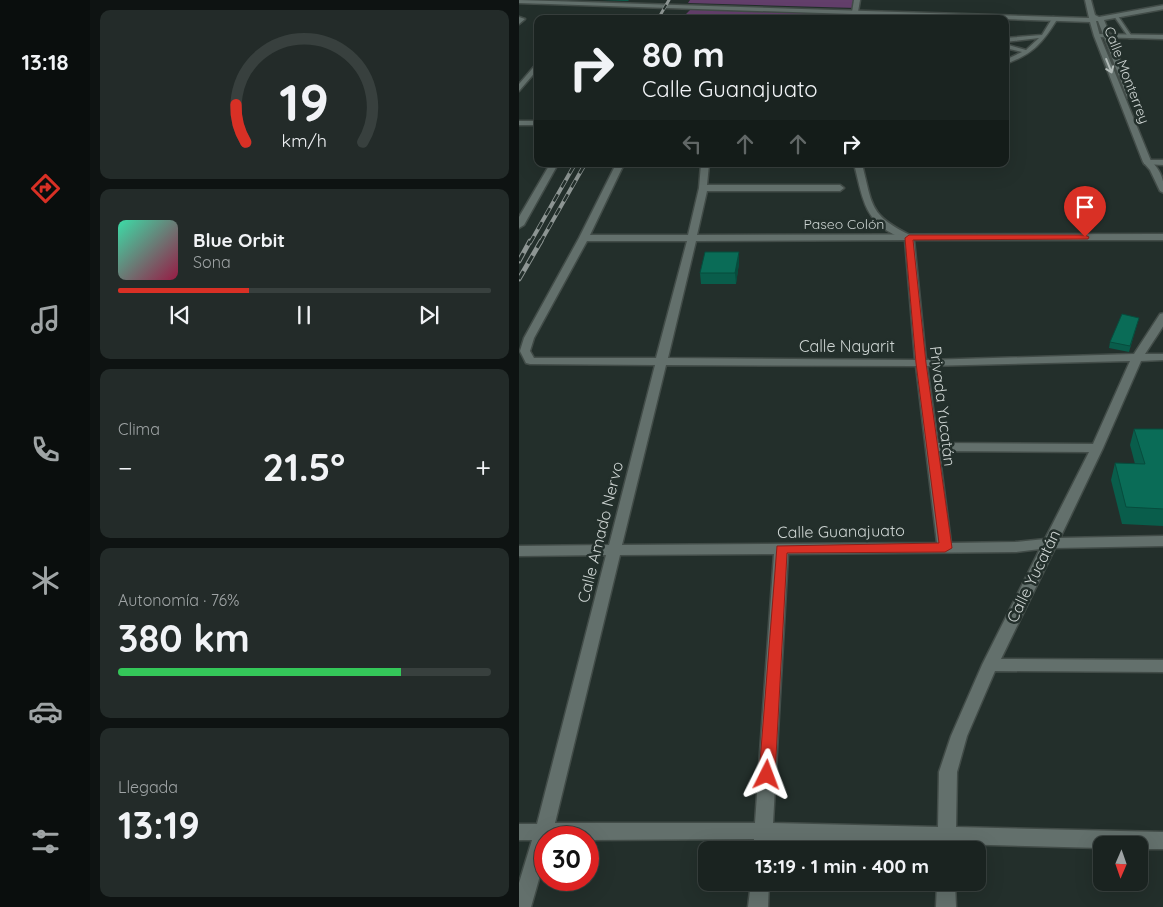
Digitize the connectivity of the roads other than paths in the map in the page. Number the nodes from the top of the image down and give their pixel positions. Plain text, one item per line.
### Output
1 (857, 0) edge
2 (1088, 0) edge
3 (519, 1) edge
4 (1163, 7) edge
5 (855, 12) junction
6 (955, 15) edge
7 (1009, 17) edge
8 (1116, 17) junction
9 (1055, 18) junction
10 (1092, 18) junction
11 (1101, 20) junction
12 (1045, 36) junction
13 (1097, 36) junction
14 (1107, 36) junction
15 (1131, 36) junction
16 (1163, 37) edge
17 (1009, 40) edge
18 (1009, 47) edge
19 (1028, 52) junction
20 (1009, 60) edge
21 (534, 69) edge
22 (519, 89) edge
23 (519, 123) edge
24 (534, 123) edge
25 (1155, 164) edge
26 (552, 167) edge
27 (619, 167) edge
28 (705, 167) edge
29 (859, 167) edge
30 (703, 188) junction
31 (840, 188) dead end
32 (1163, 191) edge
33 (519, 225) edge
34 (1163, 237) edge
35 (584, 238) junction
36 (692, 238) junction
37 (909, 238) junction
38 (1163, 316) edge
39 (1163, 357) edge
40 (1137, 358) junction
41 (661, 363) junction
42 (921, 363) junction
43 (931, 447) junction
44 (1097, 448) junction
45 (1163, 541) edge
46 (1050, 542) junction
47 (945, 548) junction
48 (781, 549) junction
49 (613, 550) junction
50 (519, 551) edge
51 (990, 665) junction
52 (1163, 666) edge
53 (545, 826) edge
54 (764, 831) junction
55 (519, 832) edge
56 (534, 832) edge
57 (599, 832) edge
58 (763, 841) edge
59 (916, 841) edge
60 (946, 841) edge
61 (1163, 841) edge
62 (986, 843) edge
63 (534, 865) edge
64 (759, 891) edge
65 (946, 891) edge
66 (521, 907) edge
67 (758, 907) edge
68 (946, 907) edge

1 - 5 street
2 - 10 street, Calle Monterrey
3 - 5 street
4 - 8 street
5 - 6 street
7 - 9 street
8 - 11 street
8 - 15 lane
9 - 10 street
9 - 12 lane
10 - 11 street, Calle Monterrey
10 - 13 street, Calle Monterrey
11 - 14 street, Calle Monterrey
12 - 17 lane
12 - 19 lane
13 - 14 street
13 -> 25 street, Calle Monterrey
14 - 15 street
14 - 25 street, Calle Monterrey
15 - 16 street
18 - 19 lane
19 - 20 lane
21 - 22 street
23 - 24 street
25 - 32 street, Calle Monterrey
26 - 33 street
27 - 35 street
28 - 30 street, Calle Amado Nervo
29 - 37 lane
30 - 31 street
30 - 36 street, Calle Amado Nervo
34 - 37 street, Paseo Colón
35 - 36 street, Paseo Colón
35 - 41 street, Calle Nayarit
36 - 37 street, Paseo Colón
36 - 41 street, Calle Amado Nervo
37 - 42 street, Privada Yucatán
38 - 40 street, Calle Yucatán
39 - 40 street, Calle Nayarit
40 - 42 street, Calle Nayarit
40 - 44 street, Calle Yucatán
41 - 42 street, Calle Nayarit
41 - 49 street, Calle Amado Nervo
42 - 43 street, Privada Yucatán
43 - 44 street
43 - 47 street, Privada Yucatán
44 - 46 street, Calle Yucatán
45 - 46 street, Calle Guanajuato
46 - 47 street, Calle Guanajuato
46 - 51 street, Calle Yucatán
47 - 48 street, Calle Guanajuato
48 - 49 street, Calle Guanajuato
48 - 54 street
49 - 50 street, Calle Guanajuato
49 - 53 street, Calle Amado Nervo
51 - 52 street
51 - 60 street, Calle Yucatán
54 - 57 street
54 - 58 street
54 - 59 street
55 - 56 street
61 - 62 street
63 - 66 street, Calle Amado Nervo
64 - 67 street
65 - 68 street

